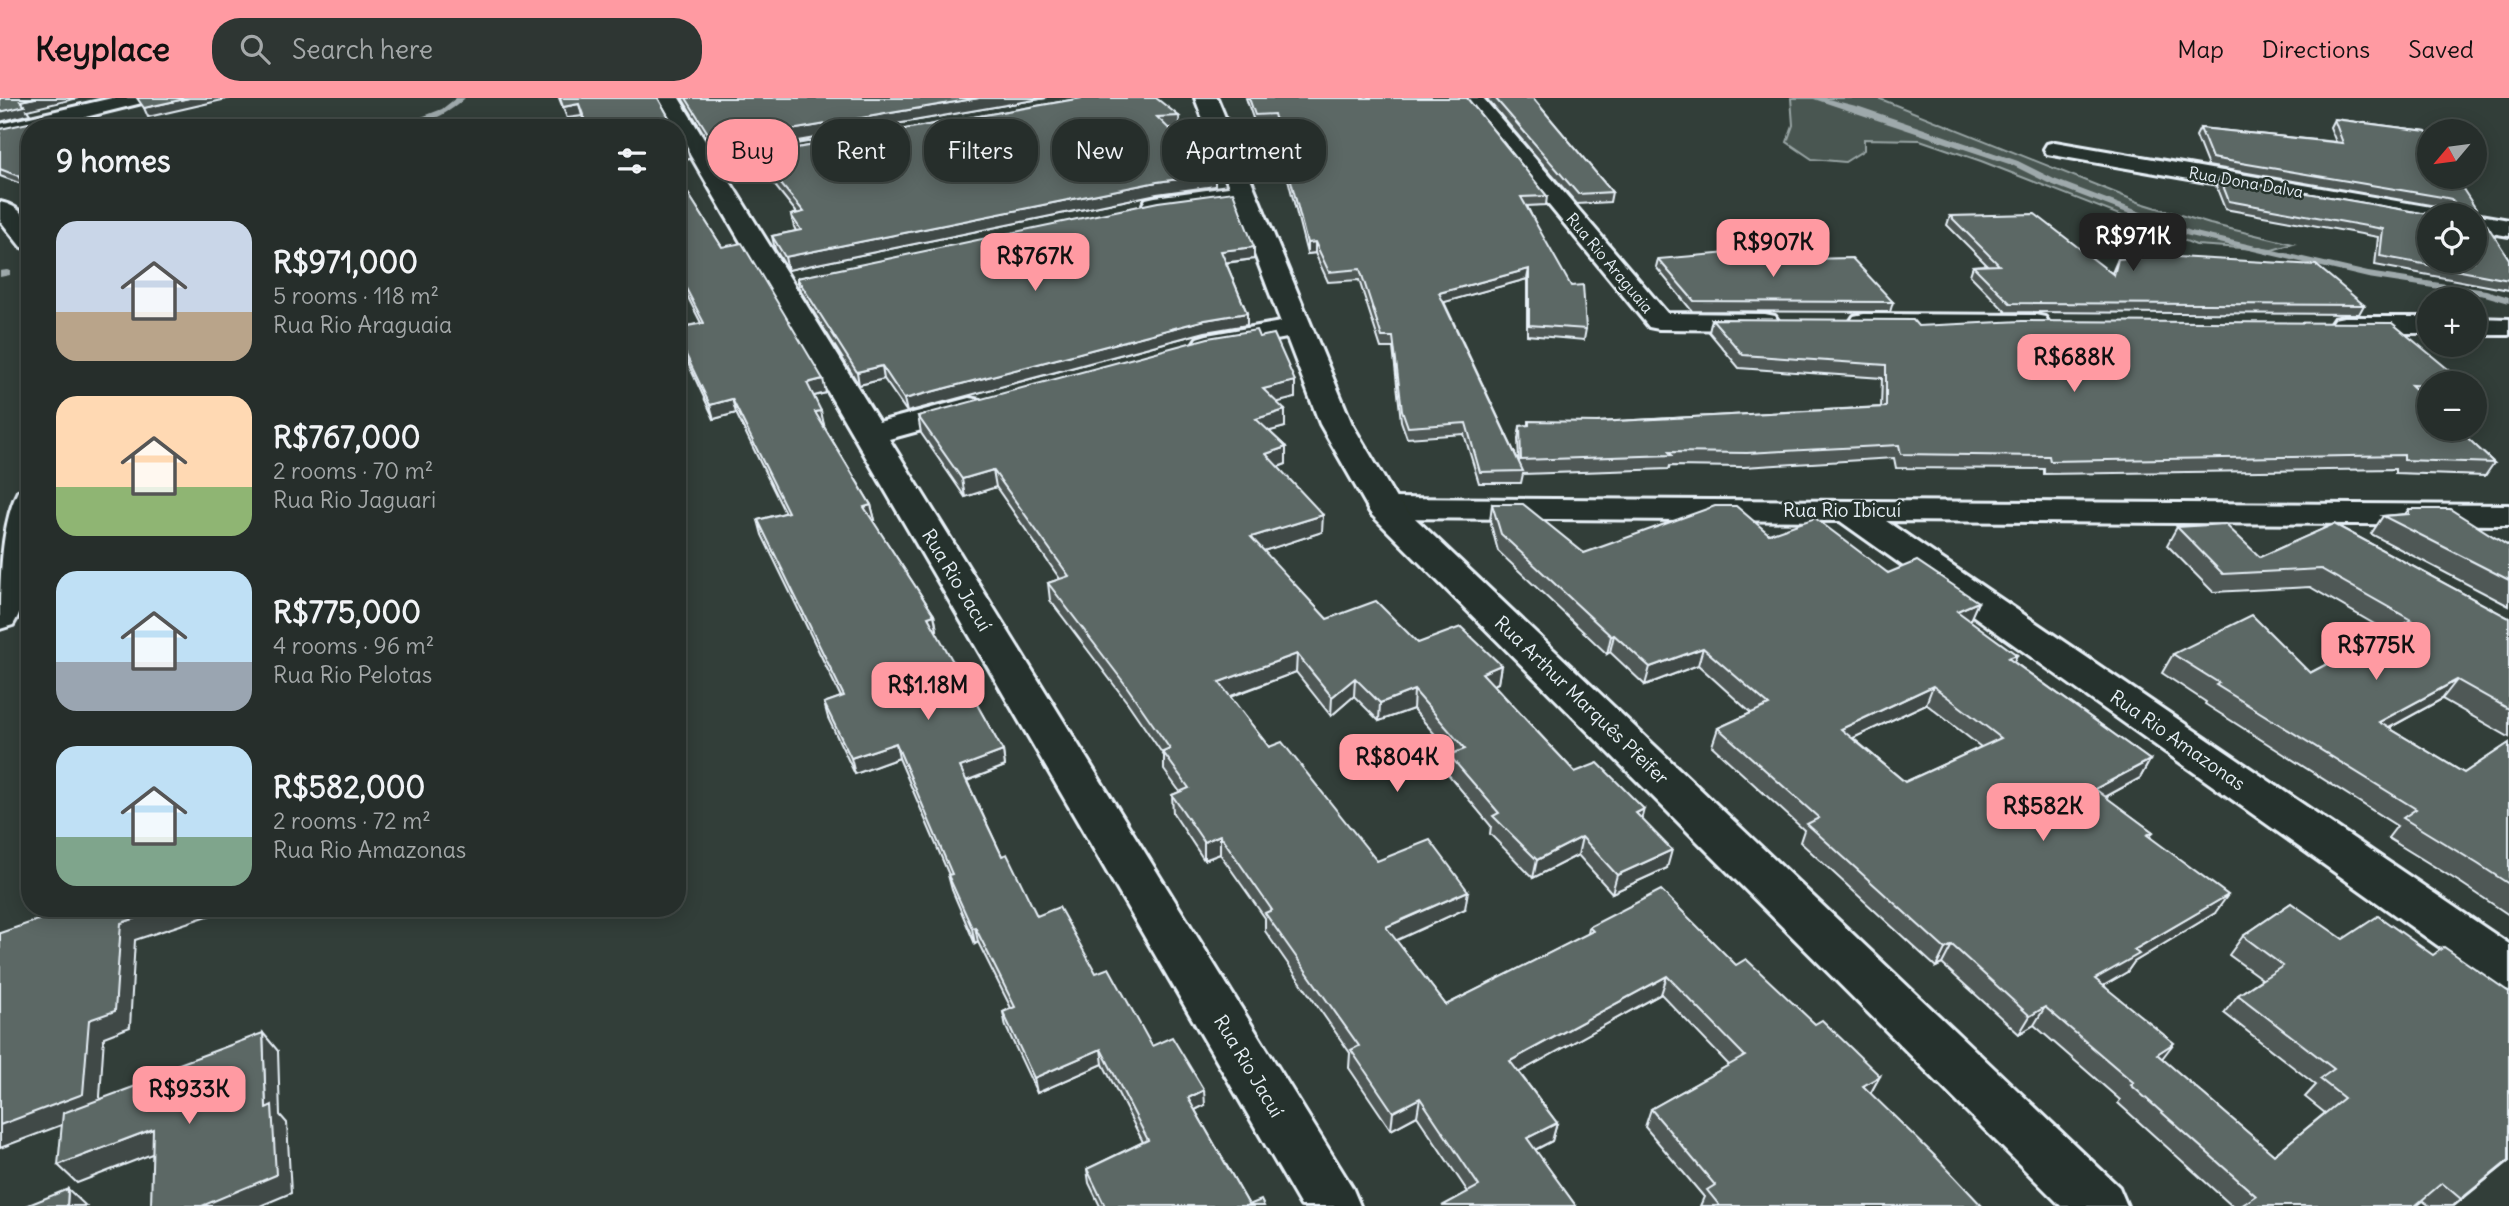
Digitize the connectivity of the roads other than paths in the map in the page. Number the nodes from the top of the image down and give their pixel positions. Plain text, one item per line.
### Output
1 (139, 98) edge
2 (668, 98) edge
3 (1206, 98) edge
4 (1472, 98) edge
5 (51, 119) edge
6 (681, 119) edge
7 (21, 126) edge
8 (686, 128) edge
9 (0, 131) edge
10 (2054, 149) dead end
11 (707, 162) edge
12 (721, 182) edge
13 (1243, 192) junction
14 (0, 209) edge
15 (1131, 209) edge
16 (2417, 212) edge
17 (2487, 224) edge
18 (2509, 228) edge
19 (21, 230) edge
20 (1798, 322) edge
21 (1839, 322) edge
22 (2058, 323) edge
23 (2319, 325) edge
24 (2417, 325) edge
25 (2487, 326) edge
26 (2509, 327) edge
27 (1298, 328) junction
28 (1179, 351) edge
29 (991, 401) edge
30 (870, 434) junction
31 (1384, 508) junction
32 (1847, 510) junction
33 (2300, 513) junction
34 (2509, 514) edge
35 (21, 534) edge
36 (2362, 546) edge
37 (0, 617) edge
38 (2509, 970) edge
39 (1332, 1206) edge
40 (2099, 1206) edge

1 - 5 street
2 - 6 street, Rua Rio Jacuí
3 - 13 street, Rua Arthur Marquês Pfeifer
4 - 20 street, Rua Rio Araguaia
7 - 9 street
8 - 11 street, Rua Rio Jacuí
10 - 16 street, Rua Dona Dalva
12 - 30 street, Rua Rio Jacuí
13 - 15 street
13 - 27 street, Rua Arthur Marquês Pfeifer
14 - 19 street
17 - 18 street
21 - 22 street
23 - 24 street
25 - 26 street
27 - 28 street
27 - 31 street, Rua Arthur Marquês Pfeifer
29 - 30 street
30 - 39 street, Rua Rio Jacuí
31 - 32 street, Rua Rio Ibicuí
31 - 40 street, Rua Arthur Marquês Pfeifer
32 - 33 street, Rua Rio Ibicuí
32 - 38 street, Rua Rio Amazonas
33 - 34 street, Rua Rio Ibicuí
33 - 36 street
35 - 37 street

